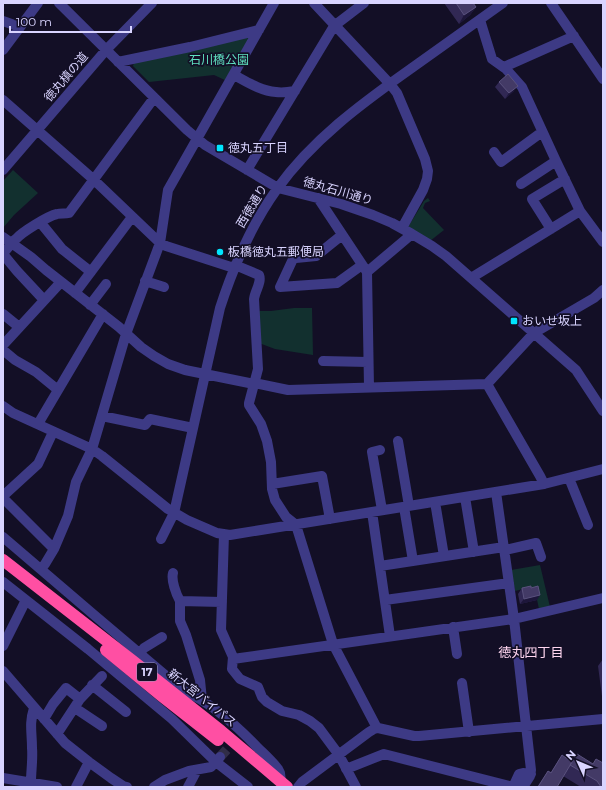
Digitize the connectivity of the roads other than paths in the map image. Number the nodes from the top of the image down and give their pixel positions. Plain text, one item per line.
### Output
1 (38, 3) edge
2 (59, 3) edge
3 (152, 3) edge
4 (274, 3) edge
5 (314, 3) edge
6 (364, 3) edge
7 (503, 3) edge
8 (551, 3) edge
9 (480, 20) junction
10 (3, 21) edge
11 (334, 26) junction
12 (20, 27) junction
13 (259, 30) junction
14 (574, 36) junction
15 (3, 50) edge
16 (106, 50) junction
17 (118, 62) junction
18 (504, 67) junction
19 (234, 75) junction
20 (603, 79) edge
21 (390, 84) junction
22 (295, 91) junction
23 (154, 98) junction
24 (3, 100) edge
25 (38, 130) junction
26 (542, 132) junction
27 (197, 139) junction
28 (494, 152) dead end
29 (556, 162) junction
30 (3, 170) edge
31 (247, 170) junction
32 (94, 179) junction
33 (565, 179) junction
34 (520, 184) dead end
35 (278, 188) junction
36 (318, 198) junction
37 (580, 211) junction
38 (132, 217) junction
39 (40, 222) junction
40 (402, 228) junction
41 (550, 229) junction
42 (412, 234) junction
43 (342, 235) junction
44 (3, 237) edge
45 (603, 242) edge
46 (160, 243) junction
47 (12, 244) junction
48 (3, 254) edge
49 (234, 266) junction
50 (365, 268) junction
51 (91, 272) junction
52 (471, 278) junction
53 (145, 281) junction
54 (60, 282) junction
55 (106, 284) dead end
56 (164, 287) dead end
57 (603, 290) edge
58 (75, 293) junction
59 (44, 300) junction
60 (90, 305) junction
61 (3, 314) edge
62 (103, 314) junction
63 (19, 328) junction
64 (534, 333) junction
65 (126, 334) junction
66 (3, 345) edge
67 (3, 350) edge
68 (323, 362) dead end
69 (368, 362) junction
70 (205, 374) junction
71 (254, 384) junction
72 (487, 384) junction
73 (369, 387) junction
74 (58, 390) junction
75 (3, 406) edge
76 (603, 411) edge
77 (102, 416) junction
78 (38, 424) junction
79 (193, 428) junction
80 (53, 432) junction
81 (398, 441) dead end
82 (92, 449) junction
83 (380, 450) dead end
84 (603, 469) edge
85 (569, 478) junction
86 (272, 484) junction
87 (544, 484) junction
88 (496, 492) junction
89 (465, 497) junction
90 (435, 502) junction
91 (406, 506) junction
92 (377, 511) junction
93 (174, 513) junction
94 (330, 519) junction
95 (296, 525) junction
96 (588, 525) dead end
97 (224, 534) junction
98 (3, 538) edge
99 (161, 540) dead end
100 (54, 549) junction
101 (504, 549) junction
102 (474, 552) junction
103 (444, 556) junction
104 (541, 557) dead end
105 (3, 560) edge
106 (413, 561) junction
107 (380, 566) junction
108 (3, 569) edge
109 (41, 569) junction
110 (173, 573) dead end
111 (3, 582) edge
112 (509, 583) junction
113 (603, 598) edge
114 (26, 600) junction
115 (385, 600) junction
116 (180, 601) junction
117 (222, 602) junction
118 (514, 619) junction
119 (453, 627) junction
120 (390, 636) junction
121 (162, 637) dead end
122 (333, 644) junction
123 (3, 646) edge
124 (140, 653) junction
125 (457, 654) dead end
126 (233, 659) junction
127 (3, 671) edge
128 (102, 676) dead end
129 (462, 683) dead end
130 (92, 685) junction
131 (184, 691) junction
132 (202, 700) junction
133 (77, 703) junction
134 (34, 708) junction
135 (126, 712) dead end
136 (44, 719) junction
137 (603, 719) edge
138 (102, 726) dead end
139 (526, 726) junction
140 (377, 728) junction
141 (220, 731) junction
142 (469, 732) junction
143 (56, 734) junction
144 (339, 755) junction
145 (218, 760) junction
146 (89, 762) junction
147 (346, 769) junction
148 (197, 770) junction
149 (530, 774) junction
150 (3, 778) edge
151 (237, 783) edge
152 (29, 784) edge
153 (282, 785) edge
154 (57, 787) edge
155 (76, 787) edge
156 (124, 787) edge
157 (154, 787) edge
158 (188, 787) edge
159 (248, 787) edge
160 (298, 787) edge
161 (356, 787) edge
162 (523, 787) edge

1 - 12 street
2 - 16 street, 徳丸石川通り
3 - 16 street, 徳丸槙の道
4 - 13 street
5 - 11 street
6 - 11 street
7 - 9 street, 西徳通り
8 - 14 street
9 - 18 street
9 - 21 street, 西徳通り
10 - 12 street
11 - 21 street
11 - 22 street
12 - 15 street
13 - 17 street
13 - 19 street
14 - 18 street
14 - 20 street
16 - 17 street, 徳丸石川通り
16 - 25 street, 徳丸槙の道
17 - 23 street, 徳丸石川通り
18 - 26 street
19 - 22 street
19 - 27 street
21 - 35 street, 西徳通り
21 - 40 street
22 - 31 street
23 - 27 street, 徳丸石川通り
23 - 32 street
24 - 25 street
25 - 30 street, 徳丸槙の道
25 - 32 street
26 - 28 street
26 - 29 street
27 - 31 street, 徳丸石川通り
27 - 46 street
29 - 33 street
29 - 34 street
31 - 35 street, 徳丸石川通り
32 - 38 street
32 - 39 street
33 - 37 street
33 - 41 street
35 - 36 street, 徳丸石川通り
35 - 49 street, 西徳通り
36 - 40 street, 徳丸石川通り
36 - 43 street
37 - 41 street
37 - 45 street
38 - 46 street
38 - 51 street
39 - 47 street
39 - 51 street
40 - 42 street, 徳丸石川通り
41 - 52 street
42 - 50 street
42 - 52 street, 徳丸石川通り
43 - 50 street
43 - 50 street
44 - 47 street
46 - 49 street
46 - 53 street
47 - 48 street
47 - 54 street
48 - 59 street
49 - 70 street, 西徳通り
49 - 71 street
50 - 69 street
51 - 58 street
52 - 64 street, 徳丸石川通り
53 - 56 street
53 - 65 street
54 - 58 street
54 - 59 street
55 - 60 street
57 - 64 street
58 - 60 street
59 - 63 street
60 - 62 street
61 - 63 street
62 - 65 street
62 - 74 street
63 - 66 street
64 - 72 street
64 - 76 street, 徳丸石川通り
65 - 70 street
65 - 77 street
67 - 74 street
68 - 69 street
69 - 73 street
70 - 71 street
70 - 79 street, 西徳通り
71 - 73 street
71 - 86 street
72 - 73 street
72 - 87 street
74 - 78 street
75 - 78 street
77 - 79 street
77 - 82 street
78 - 80 street
79 - 93 street, 西徳通り
80 - 82 street
80 - 100 street
81 - 91 street
82 - 93 street
82 - 100 street
83 - 92 street
84 - 85 street
85 - 87 street
85 - 96 street
86 - 94 street
86 - 95 street
87 - 88 street
88 - 89 street
88 - 101 street
89 - 90 street
89 - 102 street
90 - 91 street
90 - 103 street
91 - 92 street
91 - 106 street
92 - 94 street
92 - 107 street
93 - 97 street
93 - 99 street, 西徳通り
94 - 95 street
95 - 97 street
95 - 122 street
97 - 117 street
98 - 109 street
100 - 109 street
101 - 102 street
101 - 104 street
101 - 112 street
102 - 103 street
103 - 106 street
105 - 141 highway, 新大宮バイパス / 17
106 - 107 street
107 - 115 street
108 - 153 highway, 新大宮バイパス / 17
109 - 124 street
110 - 116 street
111 - 114 street
112 - 115 street
112 - 118 street
113 - 118 street
114 - 123 street
114 - 145 street
115 - 120 street
116 - 117 street
116 - 132 street
117 - 126 street
118 - 119 street
118 - 139 street
119 - 120 street
119 - 125 street
120 - 122 street
121 - 124 street
122 - 126 street
122 - 140 street
124 - 131 street
126 - 144 street
127 - 134 street
128 - 130 street
129 - 142 street
130 - 133 street
130 - 135 street
131 - 132 street
131 - 141 street
132 - 153 street
133 - 136 street
133 - 138 street
133 - 143 street
134 - 136 street
134 - 152 street
136 - 143 street
137 - 139 street
139 - 142 street
139 - 149 street
140 - 142 street
140 - 144 street
141 - 153 highway, 新大宮バイパス / 17
143 - 146 street
144 - 147 street
144 - 160 street
145 - 148 street
145 - 151 street
146 - 155 street
146 - 156 street
147 - 149 street
147 - 161 street
148 - 157 street
148 - 158 street
149 - 162 street
150 - 152 street
151 - 159 street
152 - 154 street

